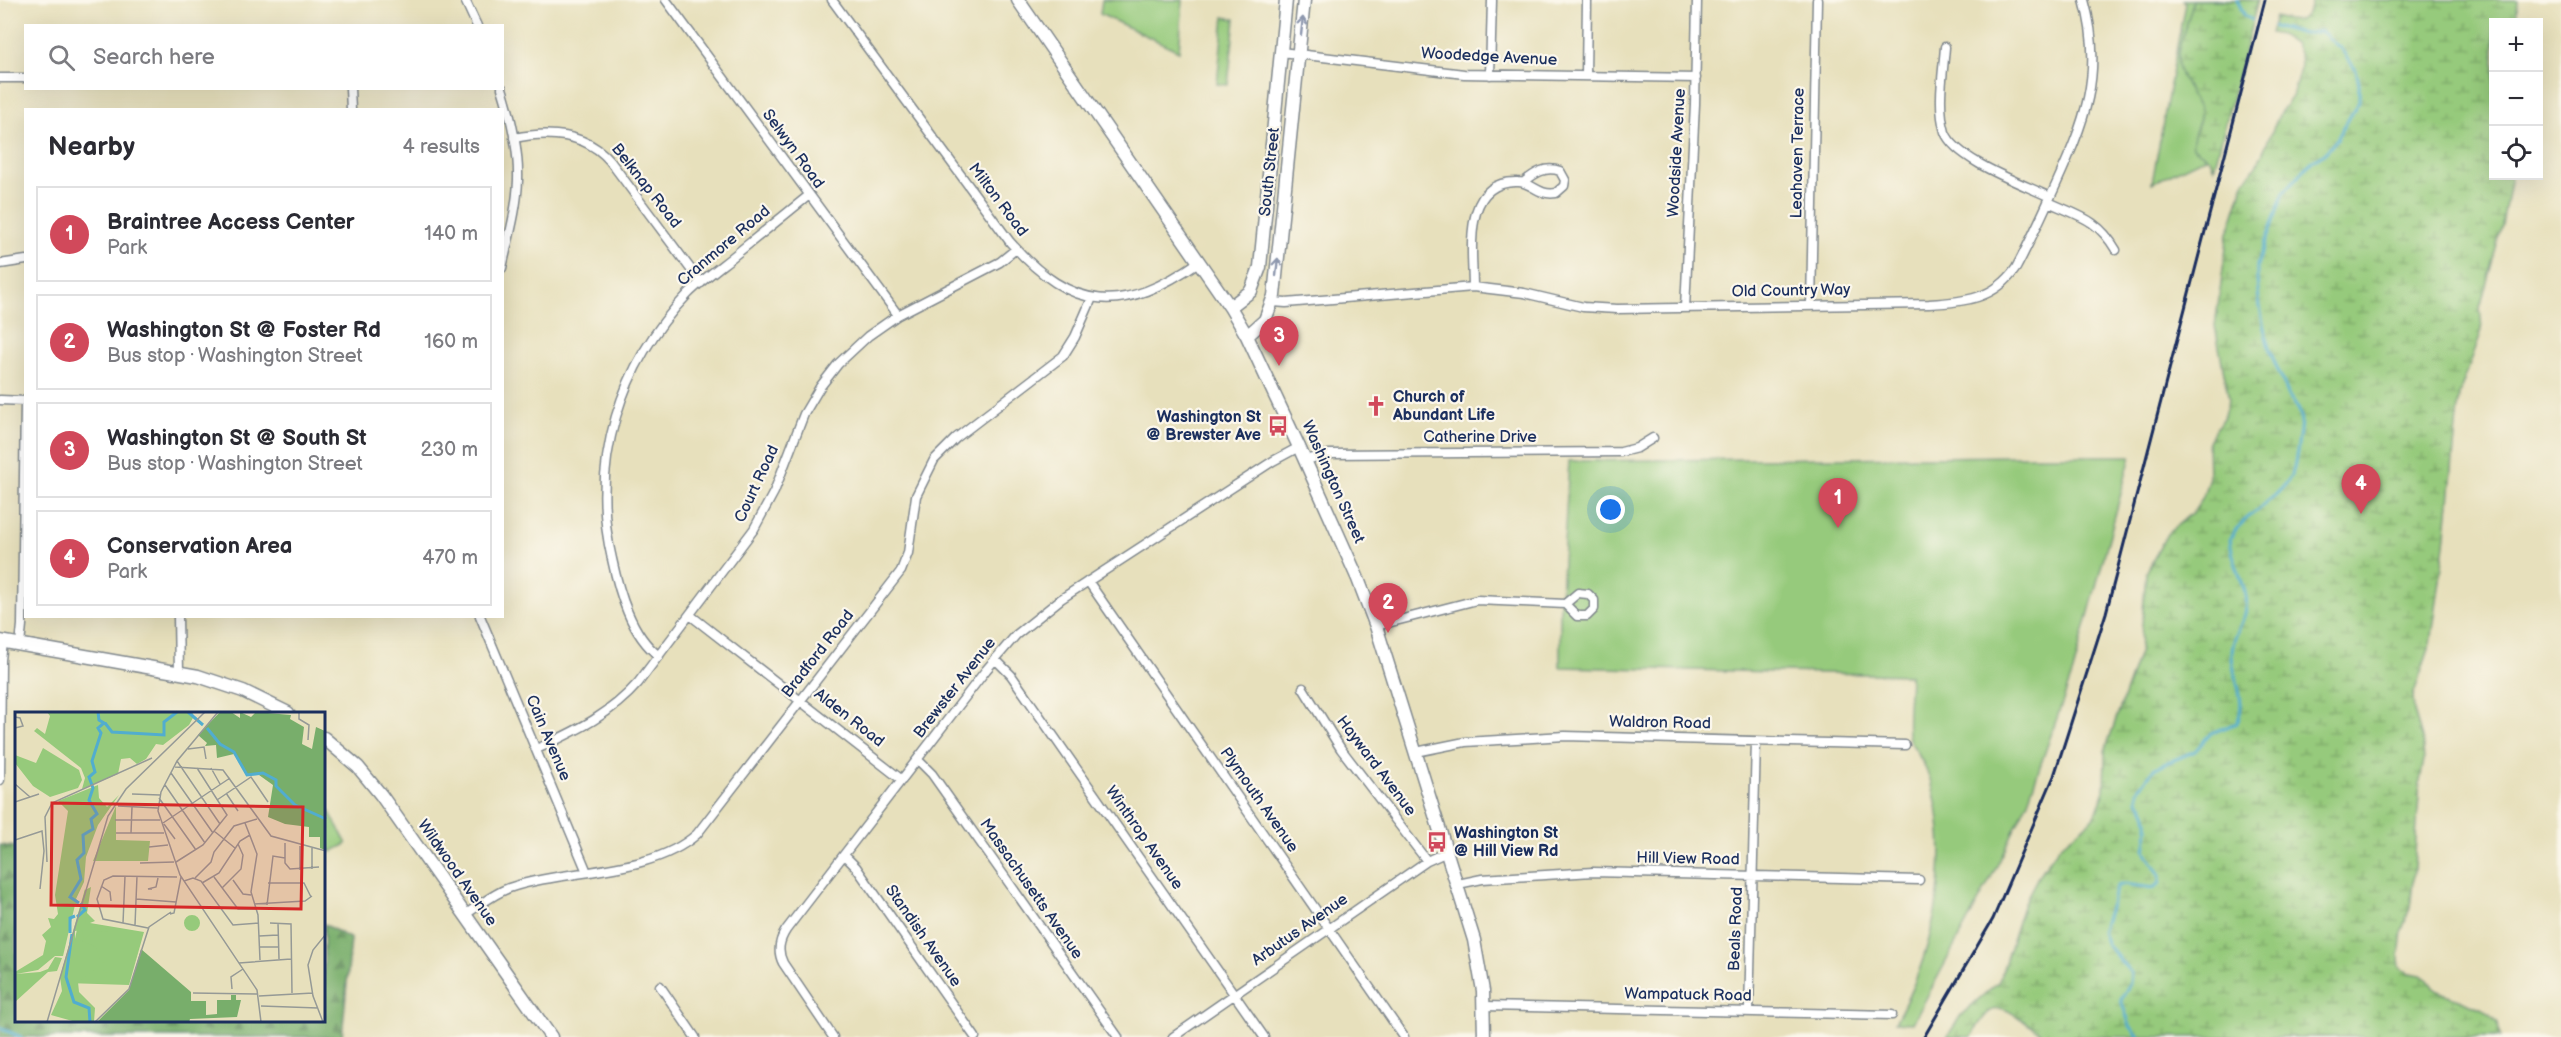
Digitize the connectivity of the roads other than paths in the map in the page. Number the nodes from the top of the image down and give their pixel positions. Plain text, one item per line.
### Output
1 (465, 0) edge
2 (666, 0) edge
3 (832, 0) edge
4 (1018, 0) edge
5 (1286, 0) edge
6 (1304, 0) edge
7 (1492, 0) edge
8 (1587, 0) edge
9 (1697, 0) edge
10 (1816, 0) edge
11 (2084, 0) edge
12 (476, 24) edge
13 (1945, 47) dead end
14 (1281, 52) junction
15 (1299, 53) junction
16 (1490, 75) junction
17 (1586, 76) junction
18 (0, 78) edge
19 (24, 78) edge
20 (1696, 78) junction
21 (350, 90) edge
22 (502, 90) edge
23 (351, 108) edge
24 (514, 138) junction
25 (1524, 183) dead end
26 (808, 195) junction
27 (2049, 199) junction
28 (1016, 249) junction
29 (2116, 250) dead end
30 (504, 258) edge
31 (24, 260) edge
32 (1200, 261) junction
33 (0, 264) edge
34 (700, 283) junction
35 (1473, 287) junction
36 (1092, 298) junction
37 (1273, 302) junction
38 (1811, 306) junction
39 (1230, 307) junction
40 (1685, 308) junction
41 (898, 315) junction
42 (1247, 336) junction
43 (0, 400) edge
44 (24, 400) edge
45 (1653, 438) dead end
46 (1299, 447) junction
47 (1305, 460) junction
48 (24, 475) edge
49 (1088, 581) junction
50 (1565, 604) dead end
51 (690, 615) junction
52 (178, 618) edge
53 (481, 618) edge
54 (1376, 626) junction
55 (2, 642) edge
56 (20, 645) junction
57 (659, 656) junction
58 (995, 659) junction
59 (179, 672) junction
60 (1303, 688) dead end
61 (801, 700) junction
62 (286, 712) edge
63 (326, 740) edge
64 (1756, 741) junction
65 (1905, 745) dead end
66 (537, 749) junction
67 (1416, 752) junction
68 (918, 760) junction
69 (0, 780) edge
70 (902, 780) junction
71 (1448, 852) junction
72 (844, 855) junction
73 (1426, 861) junction
74 (587, 872) junction
75 (1753, 875) junction
76 (1919, 880) dead end
77 (1458, 884) junction
78 (466, 914) junction
79 (1329, 928) junction
80 (660, 986) dead end
81 (1234, 994) junction
82 (1484, 1006) junction
83 (1749, 1011) junction
84 (1892, 1015) dead end
85 (551, 1037) edge
86 (695, 1037) edge
87 (833, 1037) edge
88 (975, 1037) edge
89 (1118, 1037) edge
90 (1173, 1037) edge
91 (1264, 1037) edge
92 (1404, 1037) edge
93 (1484, 1037) edge

1 - 12 street
2 - 26 street, Selwyn Road
3 - 28 street, Milton Road
4 - 32 main road, Washington Street
5 - 14 main road, South Street
15 -> 6 main road, South Street
7 - 16 street
8 - 17 street
9 - 20 street, Woodside Avenue
10 - 38 street, Leahaven Terrace
11 - 27 street, Old Country Way
13 - 27 street
14 - 15 street, Woodedge Avenue
14 - 39 main road, South Street
15 - 16 street, Woodedge Avenue
37 -> 15 main road, South Street
16 - 17 street, Woodedge Avenue
17 - 20 street, Woodedge Avenue
18 - 19 street
20 - 40 street, Woodside Avenue
21 - 23 street
22 - 24 street
24 - 30 street
24 - 34 street, Belknap Road
25 - 35 street
26 - 34 street, Cranmore Road
26 - 41 street, Selwyn Road
27 - 29 street
27 - 38 street, Old Country Way
28 - 36 street, Milton Road
28 - 41 street, Court Road
31 - 33 street
32 - 36 street, Milton Road
32 - 39 main road, Washington Street
34 - 57 street, Cranmore Road
35 - 37 street, Old Country Way
35 - 40 street, Old Country Way
36 - 61 street, Bradford Road
37 - 42 main road, South Street
38 - 40 street, Old Country Way
39 - 42 main road, Washington Street
41 - 51 street, Court Road
42 - 46 main road, Washington Street
43 - 44 street
45 - 47 street, Catherine Drive
46 - 47 main road, Washington Street
46 - 49 street, Brewster Avenue
47 - 54 main road, Washington Street
48 - 56 street
49 - 58 street, Brewster Avenue
49 - 79 street, Plymouth Avenue
50 - 54 street
51 - 57 street, Court Road
51 - 61 street, Alden Road
52 - 59 street
53 - 66 street, Cain Avenue
54 - 67 main road, Washington Street
55 - 56 main road
55 - 69 street
56 - 59 main road
57 - 66 street, Court Road
58 - 68 street, Brewster Avenue
58 - 81 street, Winthrop Avenue
59 - 62 main road
60 - 73 street, Hayward Avenue
61 - 70 street, Alden Road
61 - 74 street, Bradford Road
63 - 78 main road, Wildwood Avenue
64 - 65 street, Waldron Road
64 - 67 street, Waldron Road
64 - 75 street, Beals Road
66 - 74 street, Cain Avenue
67 - 71 main road, Washington Street
68 - 70 street, Brewster Avenue
68 - 89 street, Massachusetts Avenue
70 - 72 street, Brewster Avenue
71 - 73 street, Arbutus Avenue
71 - 77 main road, Washington Street
72 - 87 street, Brewster Avenue
72 - 88 street, Standish Avenue
73 - 79 street, Arbutus Avenue
74 - 78 street, Bradford Road
75 - 76 street, Hill View Road
75 - 77 street, Hill View Road
75 - 83 street, Beals Road
77 - 82 main road, Washington Street
78 - 85 main road, Wildwood Avenue
79 - 81 street, Arbutus Avenue
79 - 92 street, Plymouth Avenue
80 - 86 street
81 - 90 street, Arbutus Avenue
81 - 91 street, Winthrop Avenue
82 - 83 street, Wampatuck Road
82 - 93 main road, Washington Street
83 - 84 street, Wampatuck Road

